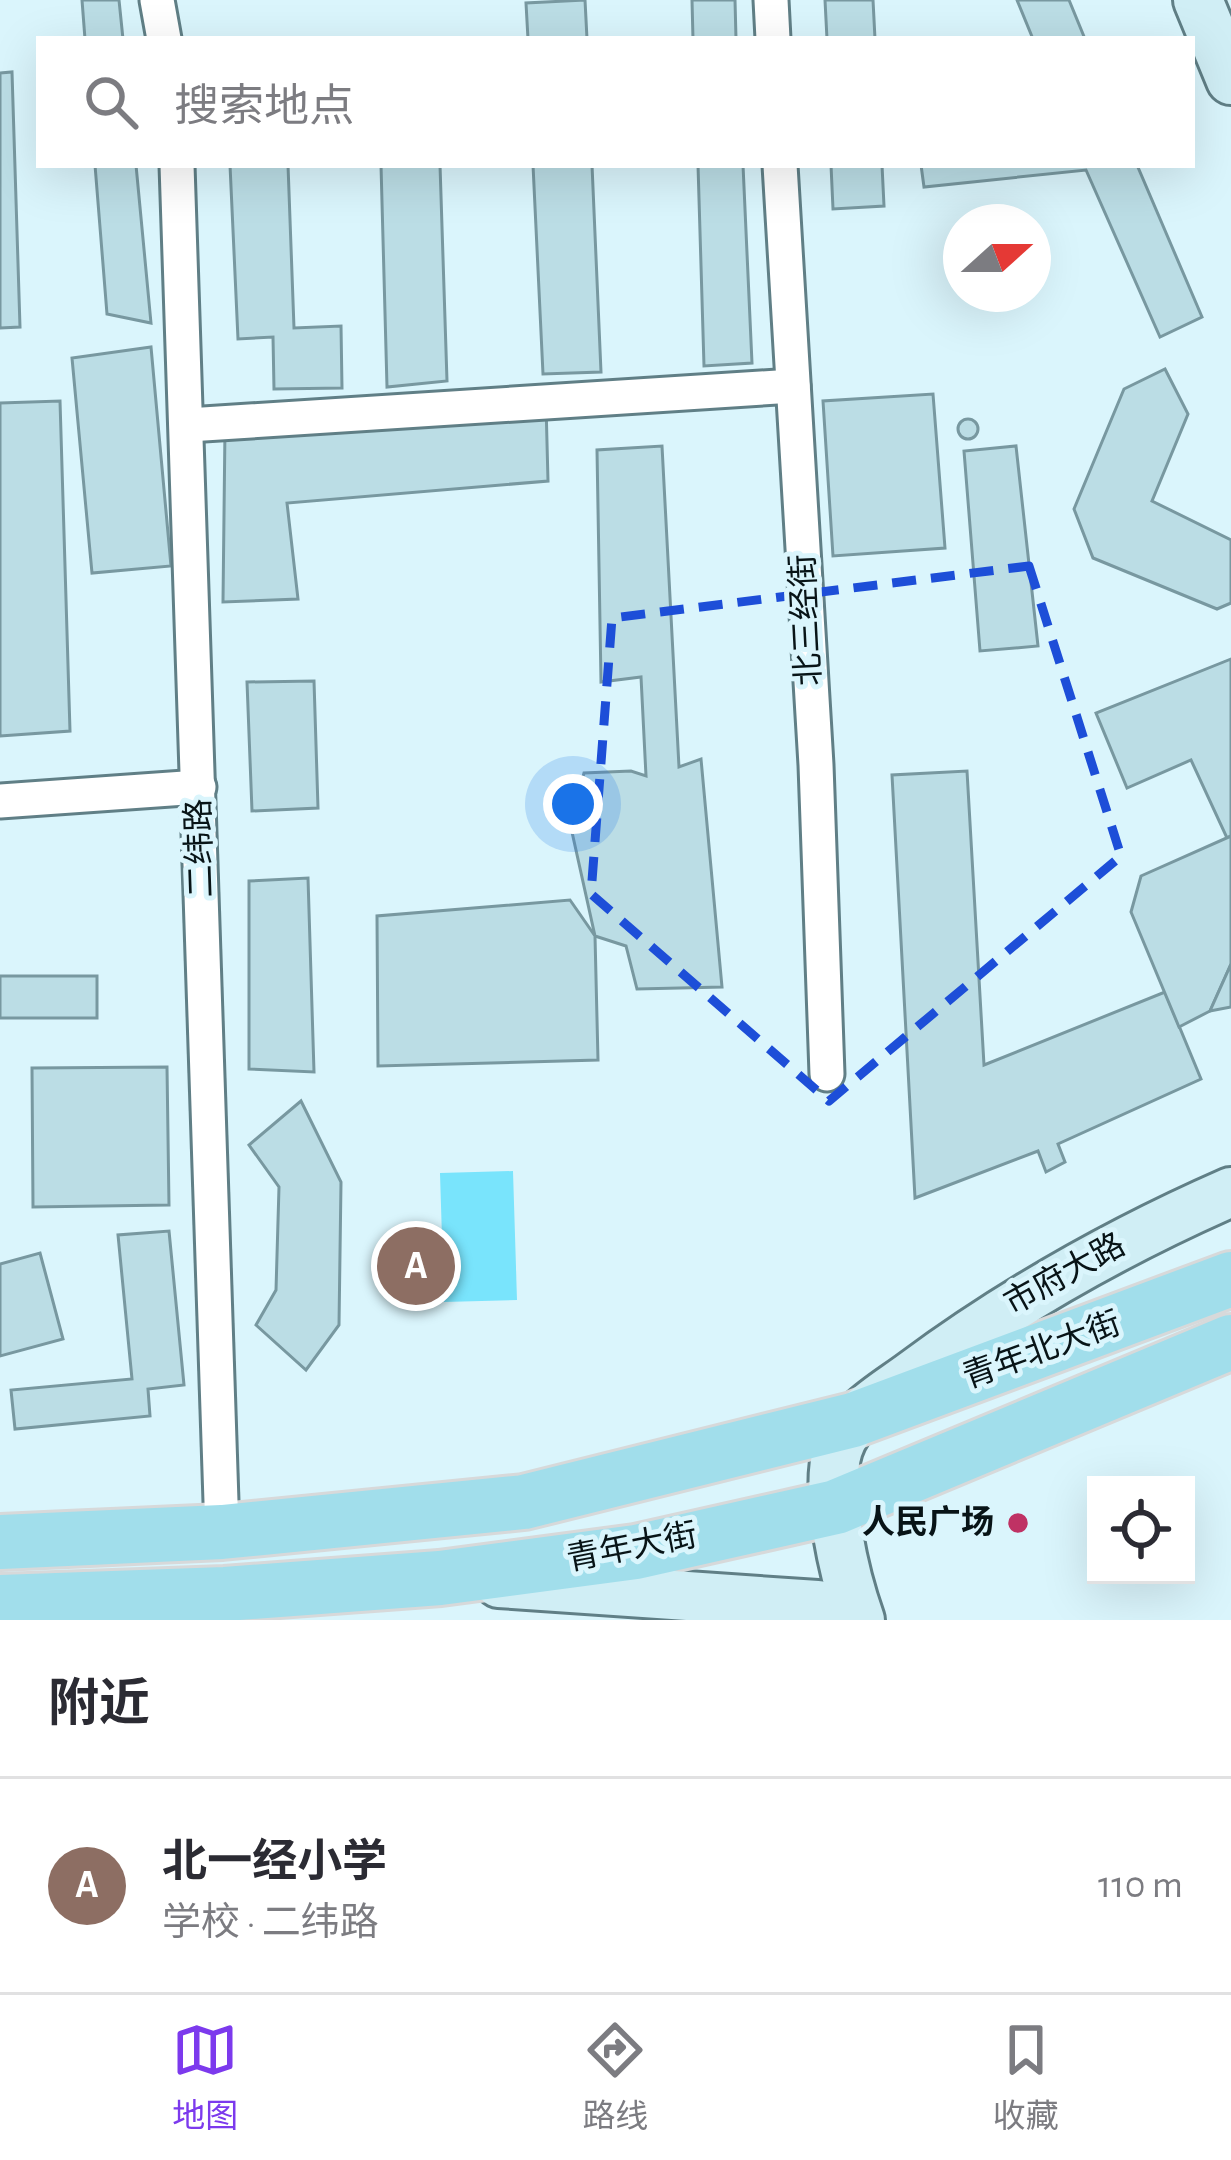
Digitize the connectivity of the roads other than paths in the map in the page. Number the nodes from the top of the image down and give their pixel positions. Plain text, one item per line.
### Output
1 (157, 0) edge
2 (770, 0) edge
3 (1198, 0) edge
4 (163, 36) edge
5 (773, 36) edge
6 (1231, 80) edge
7 (177, 168) edge
8 (780, 168) edge
9 (793, 386) junction
10 (188, 425) junction
11 (199, 787) junction
12 (0, 801) edge
13 (827, 1074) dead end
14 (1231, 1192) edge
15 (1231, 1279) edge
16 (1231, 1342) edge
17 (853, 1420) junction
18 (836, 1507) junction
19 (222, 1532) junction
20 (0, 1542) edge
21 (440, 1578) junction
22 (0, 1602) edge
23 (833, 1620) edge
24 (860, 1620) edge

1 - 4 street
2 - 5 street
3 - 6 main road
7 - 10 street, 二纬路
8 - 9 street, 北三经街
9 - 10 street
9 - 13 street, 北三经街
10 - 11 street, 二纬路
11 - 12 street
11 - 19 street, 二纬路
14 - 17 main road, 市府大路
15 - 17 main road, 青年北大街
16 - 18 main road, 青年大街
17 - 18 main road
17 - 19 main road, 青年大街
18 - 21 main road, 青年大街
18 - 24 main road
19 - 20 main road, 青年大街
21 - 22 main road, 青年大街
21 - 23 main road

